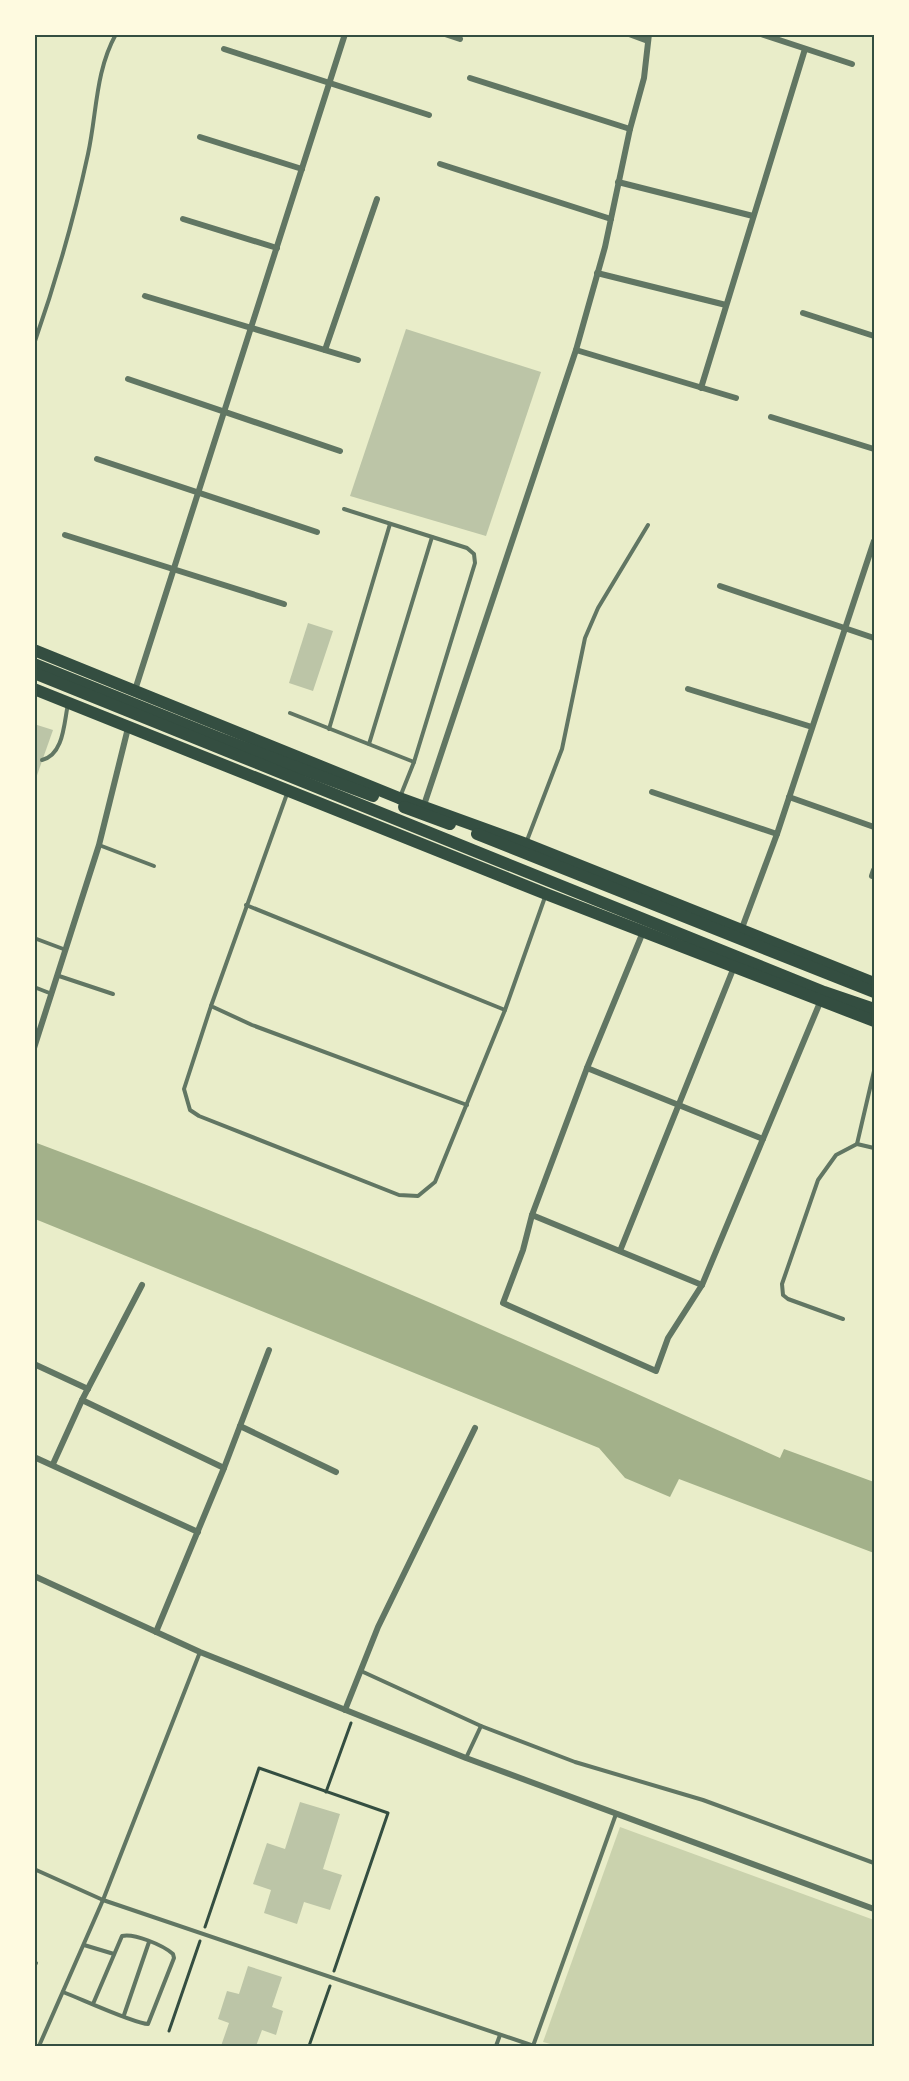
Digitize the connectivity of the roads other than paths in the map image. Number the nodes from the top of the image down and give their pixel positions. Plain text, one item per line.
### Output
1 (116, 34) edge
2 (345, 34) edge
3 (445, 34) edge
4 (629, 34) edge
5 (761, 34) edge
6 (649, 38) edge
7 (460, 39) dead end
8 (225, 49) dead end
9 (805, 49) junction
10 (852, 64) dead end
11 (470, 78) dead end
12 (329, 83) junction
13 (429, 115) dead end
14 (630, 129) junction
15 (200, 137) dead end
16 (440, 164) dead end
17 (302, 169) junction
18 (618, 182) junction
19 (377, 199) dead end
20 (753, 216) junction
21 (183, 219) dead end
22 (611, 219) junction
23 (277, 248) junction
24 (597, 273) junction
25 (145, 296) dead end
26 (726, 305) junction
27 (803, 313) dead end
28 (251, 328) junction
29 (874, 336) edge
30 (34, 344) edge
31 (325, 350) junction
32 (576, 350) junction
33 (358, 360) dead end
34 (128, 379) dead end
35 (701, 388) junction
36 (736, 398) dead end
37 (224, 413) junction
38 (771, 417) dead end
39 (874, 449) edge
40 (340, 452) dead end
41 (97, 459) dead end
42 (199, 494) junction
43 (344, 509) dead end
44 (390, 524) junction
45 (648, 525) dead end
46 (317, 532) dead end
47 (65, 535) dead end
48 (432, 537) junction
49 (874, 541) edge
50 (175, 570) junction
51 (720, 586) dead end
52 (284, 604) dead end
53 (846, 628) junction
54 (874, 638) edge
55 (34, 650) edge
56 (34, 664) edge
57 (34, 673) edge
58 (34, 689) edge
59 (688, 689) dead end
60 (135, 690) junction
61 (68, 703) junction
62 (290, 713) dead end
63 (812, 727) junction
64 (128, 728) junction
65 (329, 729) junction
66 (369, 744) junction
67 (42, 760) dead end
68 (414, 762) junction
69 (288, 791) junction
70 (652, 792) dead end
71 (789, 797) junction
72 (399, 798) junction
73 (424, 805) junction
74 (874, 827) edge
75 (777, 834) junction
76 (526, 844) junction
77 (99, 845) junction
78 (154, 866) dead end
79 (546, 894) junction
80 (246, 905) junction
81 (742, 928) junction
82 (644, 931) junction
83 (34, 938) edge
84 (67, 950) junction
85 (734, 966) junction
86 (59, 976) junction
87 (874, 983) edge
88 (34, 987) edge
89 (874, 992) edge
90 (53, 994) junction
91 (113, 994) dead end
92 (822, 1000) junction
93 (211, 1006) junction
94 (874, 1009) edge
95 (505, 1010) junction
96 (874, 1021) edge
97 (36, 1040) edge
98 (34, 1048) edge
99 (587, 1068) junction
100 (874, 1071) edge
101 (467, 1105) junction
102 (677, 1105) junction
103 (763, 1139) junction
104 (857, 1144) junction
105 (874, 1148) edge
106 (532, 1215) junction
107 (620, 1251) junction
108 (142, 1285) dead end
109 (702, 1285) junction
110 (843, 1319) dead end
111 (269, 1350) dead end
112 (34, 1364) edge
113 (88, 1389) junction
114 (82, 1400) junction
115 (240, 1426) junction
116 (475, 1428) dead end
117 (34, 1456) edge
118 (53, 1464) junction
119 (224, 1468) junction
120 (336, 1472) dead end
121 (198, 1532) junction
122 (34, 1576) edge
123 (156, 1632) junction
124 (200, 1652) junction
125 (361, 1671) junction
126 (345, 1710) junction
127 (481, 1726) junction
128 (466, 1758) junction
129 (616, 1814) junction
130 (874, 1863) edge
131 (34, 1869) edge
132 (104, 1900) junction
133 (874, 1909) edge
134 (149, 1942) junction
135 (84, 1945) junction
136 (114, 1954) junction
137 (63, 1992) junction
138 (93, 2004) junction
139 (124, 2015) junction
140 (500, 2035) junction
141 (39, 2046) edge
142 (496, 2046) edge
143 (534, 2046) edge

1 - 30 lane
2 - 12 street
3 - 7 street
4 - 6 street
5 - 9 street
6 - 14 street
8 - 12 street
9 - 10 street
9 - 20 street
11 - 14 street
12 - 13 street
12 - 17 street
14 - 18 street
15 - 17 street
16 - 22 street
17 - 23 street
18 - 20 street
18 - 22 street
19 - 31 street
20 - 26 street
21 - 23 street
22 - 24 street
23 - 28 street
24 - 26 street
24 - 32 street
25 - 28 street
26 - 35 street
27 - 29 street
28 - 31 street
28 - 37 street
31 - 33 street
32 - 35 street
32 - 73 street
34 - 37 street
35 - 36 street
37 - 40 street
37 - 42 street
38 - 39 street
41 - 42 street
42 - 46 street
42 - 50 street
43 - 44 lane
44 - 48 lane
44 - 65 lane
45 - 76 lane
47 - 50 street
48 - 66 lane
48 - 68 lane
49 - 53 street
50 - 52 street
50 - 60 street
51 - 53 street
53 - 54 street
53 - 63 street
55 - 60 main road
56 - 89 main road
57 - 94 main road
58 - 61 main road
59 - 63 street
60 - 72 main road
61 - 64 main road
61 - 67 lane
62 - 65 lane
63 - 71 street
64 - 69 main road
64 - 77 street
65 - 66 lane
66 - 68 lane
68 - 72 lane
69 - 79 main road
69 - 80 lane
70 - 75 street
71 - 74 street
71 - 75 street
72 - 73 main road
73 - 76 main road
75 - 81 street
76 - 81 main road
77 - 78 lane
77 - 84 street
79 - 82 main road
79 - 95 lane
80 - 93 lane
80 - 95 lane
81 - 87 main road
82 - 85 main road
82 - 99 street
83 - 84 lane
84 - 86 street
85 - 92 main road
85 - 102 street
86 - 90 street
86 - 91 lane
88 - 90 lane
90 - 97 street
92 - 96 main road
92 - 103 street
93 - 101 lane
93 - 101 lane
95 - 101 lane
97 - 98 street
99 - 102 street
99 - 106 street
100 - 104 lane
102 - 103 street
102 - 107 street
103 - 109 street
104 - 105 lane
104 - 110 lane
106 - 107 street
106 - 109 street
107 - 109 street
108 - 113 street
111 - 115 street
112 - 113 street
113 - 114 street
114 - 118 street
114 - 119 street
115 - 119 street
115 - 120 street
116 - 125 street
117 - 118 street
118 - 121 street
119 - 121 street
121 - 123 street
122 - 123 street
123 - 124 street
124 - 126 street
124 - 132 lane
125 - 126 street
125 - 127 lane
126 - 128 street
127 - 128 lane
127 - 130 lane
128 - 129 street
129 - 133 street
129 - 143 lane
131 - 132 lane
132 - 135 lane
132 - 140 lane
134 - 136 lane
134 - 139 lane
134 - 139 lane
135 - 136 lane
135 - 137 lane
136 - 138 lane
137 - 138 lane
137 - 141 lane
138 - 139 lane
140 - 142 lane
140 - 143 lane

